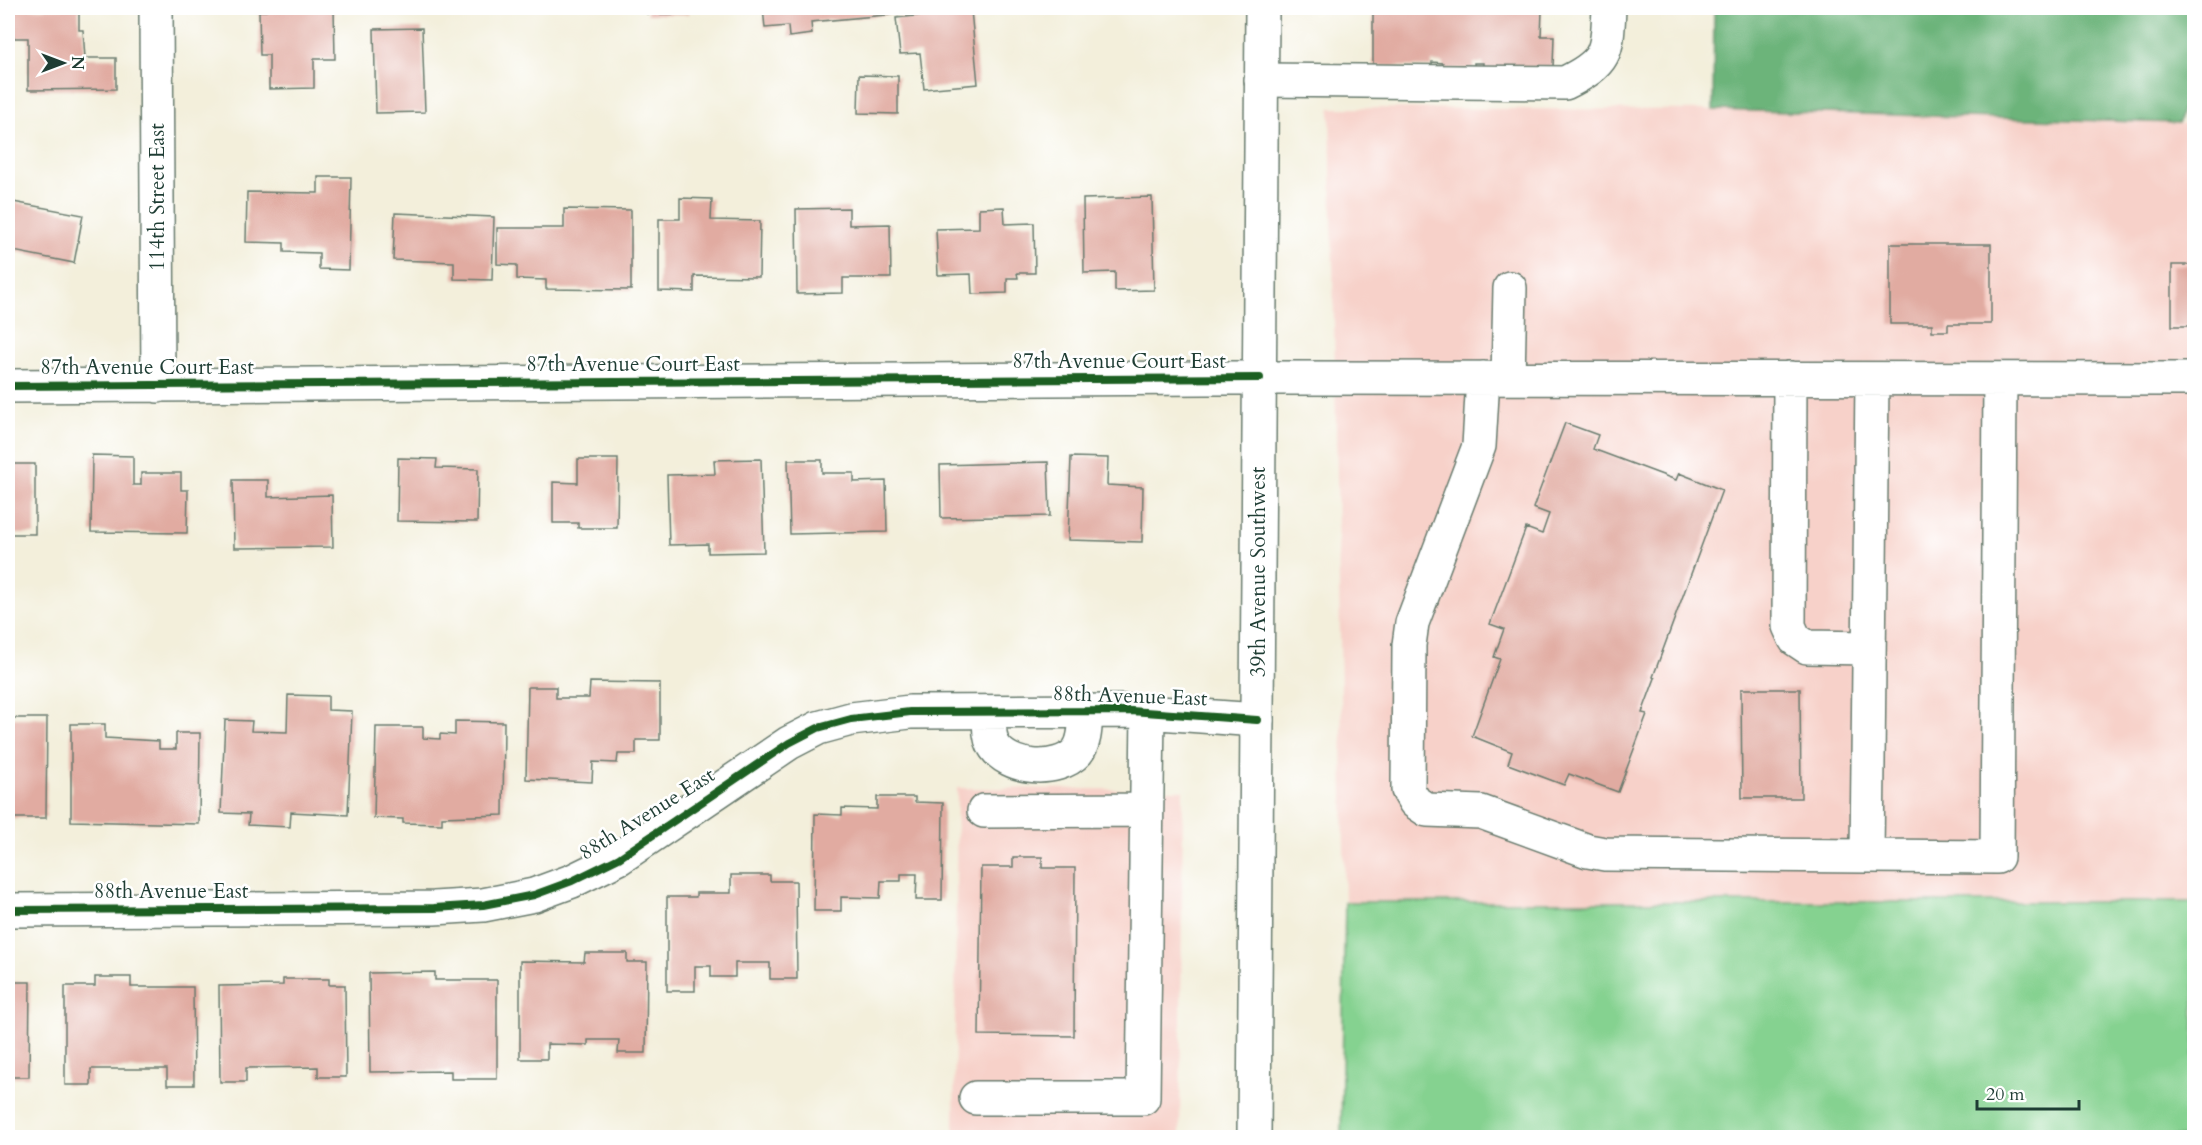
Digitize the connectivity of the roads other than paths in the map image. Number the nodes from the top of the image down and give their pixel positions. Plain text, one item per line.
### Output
1 (156, 8) edge
2 (1262, 8) edge
3 (1609, 8) edge
4 (1261, 80) junction
5 (1510, 288) dead end
6 (1260, 378) junction
7 (1496, 378) junction
8 (1790, 378) junction
9 (1872, 379) junction
10 (2000, 379) junction
11 (2194, 379) edge
12 (8, 386) edge
13 (158, 386) junction
14 (1869, 648) junction
15 (1086, 711) junction
16 (1148, 711) junction
17 (989, 712) junction
18 (1257, 720) junction
19 (1146, 810) junction
20 (984, 811) dead end
21 (1867, 856) junction
22 (8, 910) edge
23 (976, 1098) dead end
24 (1254, 1137) edge

1 - 13 street, 114th Street East
2 - 4 street, 39th Avenue Southwest
3 - 4 street
4 - 6 street, 39th Avenue Southwest
5 - 7 street
6 - 7 street, 87th Avenue Court East
6 - 13 street, 87th Avenue Court East
6 - 18 street, 39th Avenue Southwest
7 - 8 street, 87th Avenue Court East
7 - 21 street
8 - 9 street, 87th Avenue Court East
8 - 14 street
9 - 10 street, 87th Avenue Court East
9 - 14 street
10 - 11 street, 87th Avenue Court East
10 - 21 street
12 - 13 street, 87th Avenue Court East
14 - 21 street
15 - 16 street, 88th Avenue East
15 - 17 street, 88th Avenue East
15 - 17 street
16 - 18 street, 88th Avenue East
16 - 19 street
17 - 22 street, 88th Avenue East
18 - 24 street, 39th Avenue Southwest
19 - 20 street
19 - 23 street

